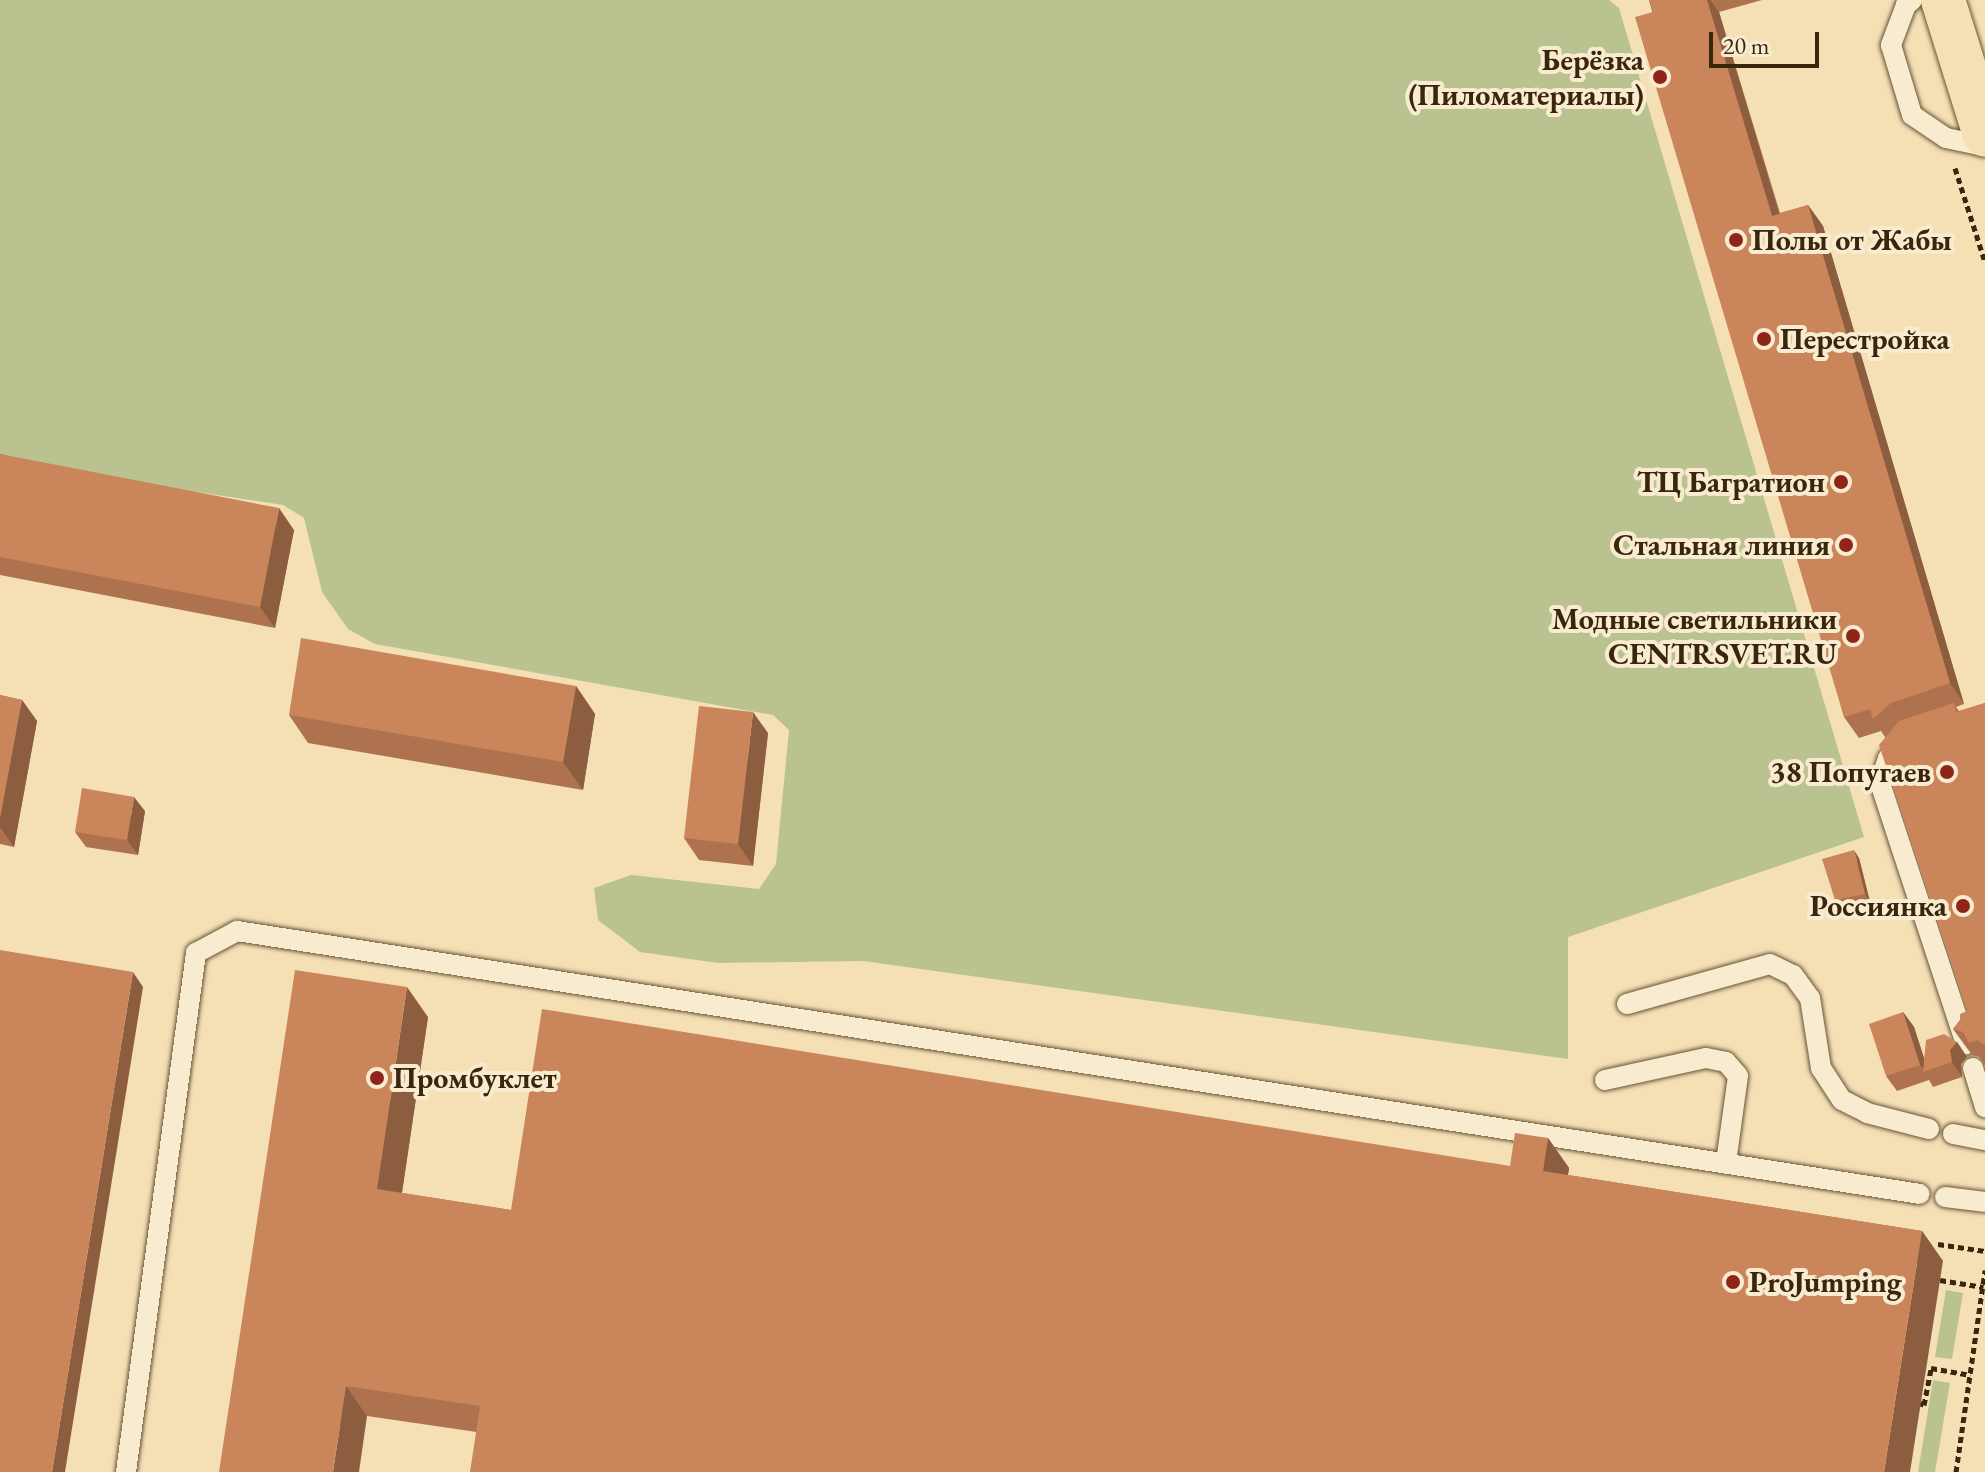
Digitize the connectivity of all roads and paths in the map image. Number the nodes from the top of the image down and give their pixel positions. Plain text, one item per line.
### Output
1 (1912, 0) edge
2 (1943, 0) edge
3 (1985, 135) edge
4 (1985, 146) edge
5 (1925, 731) edge
6 (1627, 1004) dead end
7 (1966, 1044) edge
8 (1973, 1068) edge
9 (1605, 1080) dead end
10 (1985, 1107) edge
11 (1929, 1129) dead end
12 (1953, 1134) dead end
13 (1985, 1140) edge
14 (1726, 1163) junction
15 (1920, 1194) dead end
16 (1945, 1197) dead end
17 (1985, 1202) edge
18 (1938, 1244) dead end
19 (1985, 1251) edge
20 (1985, 1270) edge
21 (1940, 1280) dead end
22 (1983, 1287) junction
23 (1970, 1375) junction
24 (1920, 1403) dead end
25 (126, 1472) edge
26 (1956, 1472) edge

1 - 4 lane
2 - 3 main road
5 - 7 lane
6 - 11 lane
8 - 10 lane
9 - 14 lane
12 - 13 lane
14 - 15 lane
14 - 25 lane
16 - 17 lane
18 - 19 path
20 - 22 path
21 - 22 path
22 - 23 path
23 - 24 path
23 - 26 path

